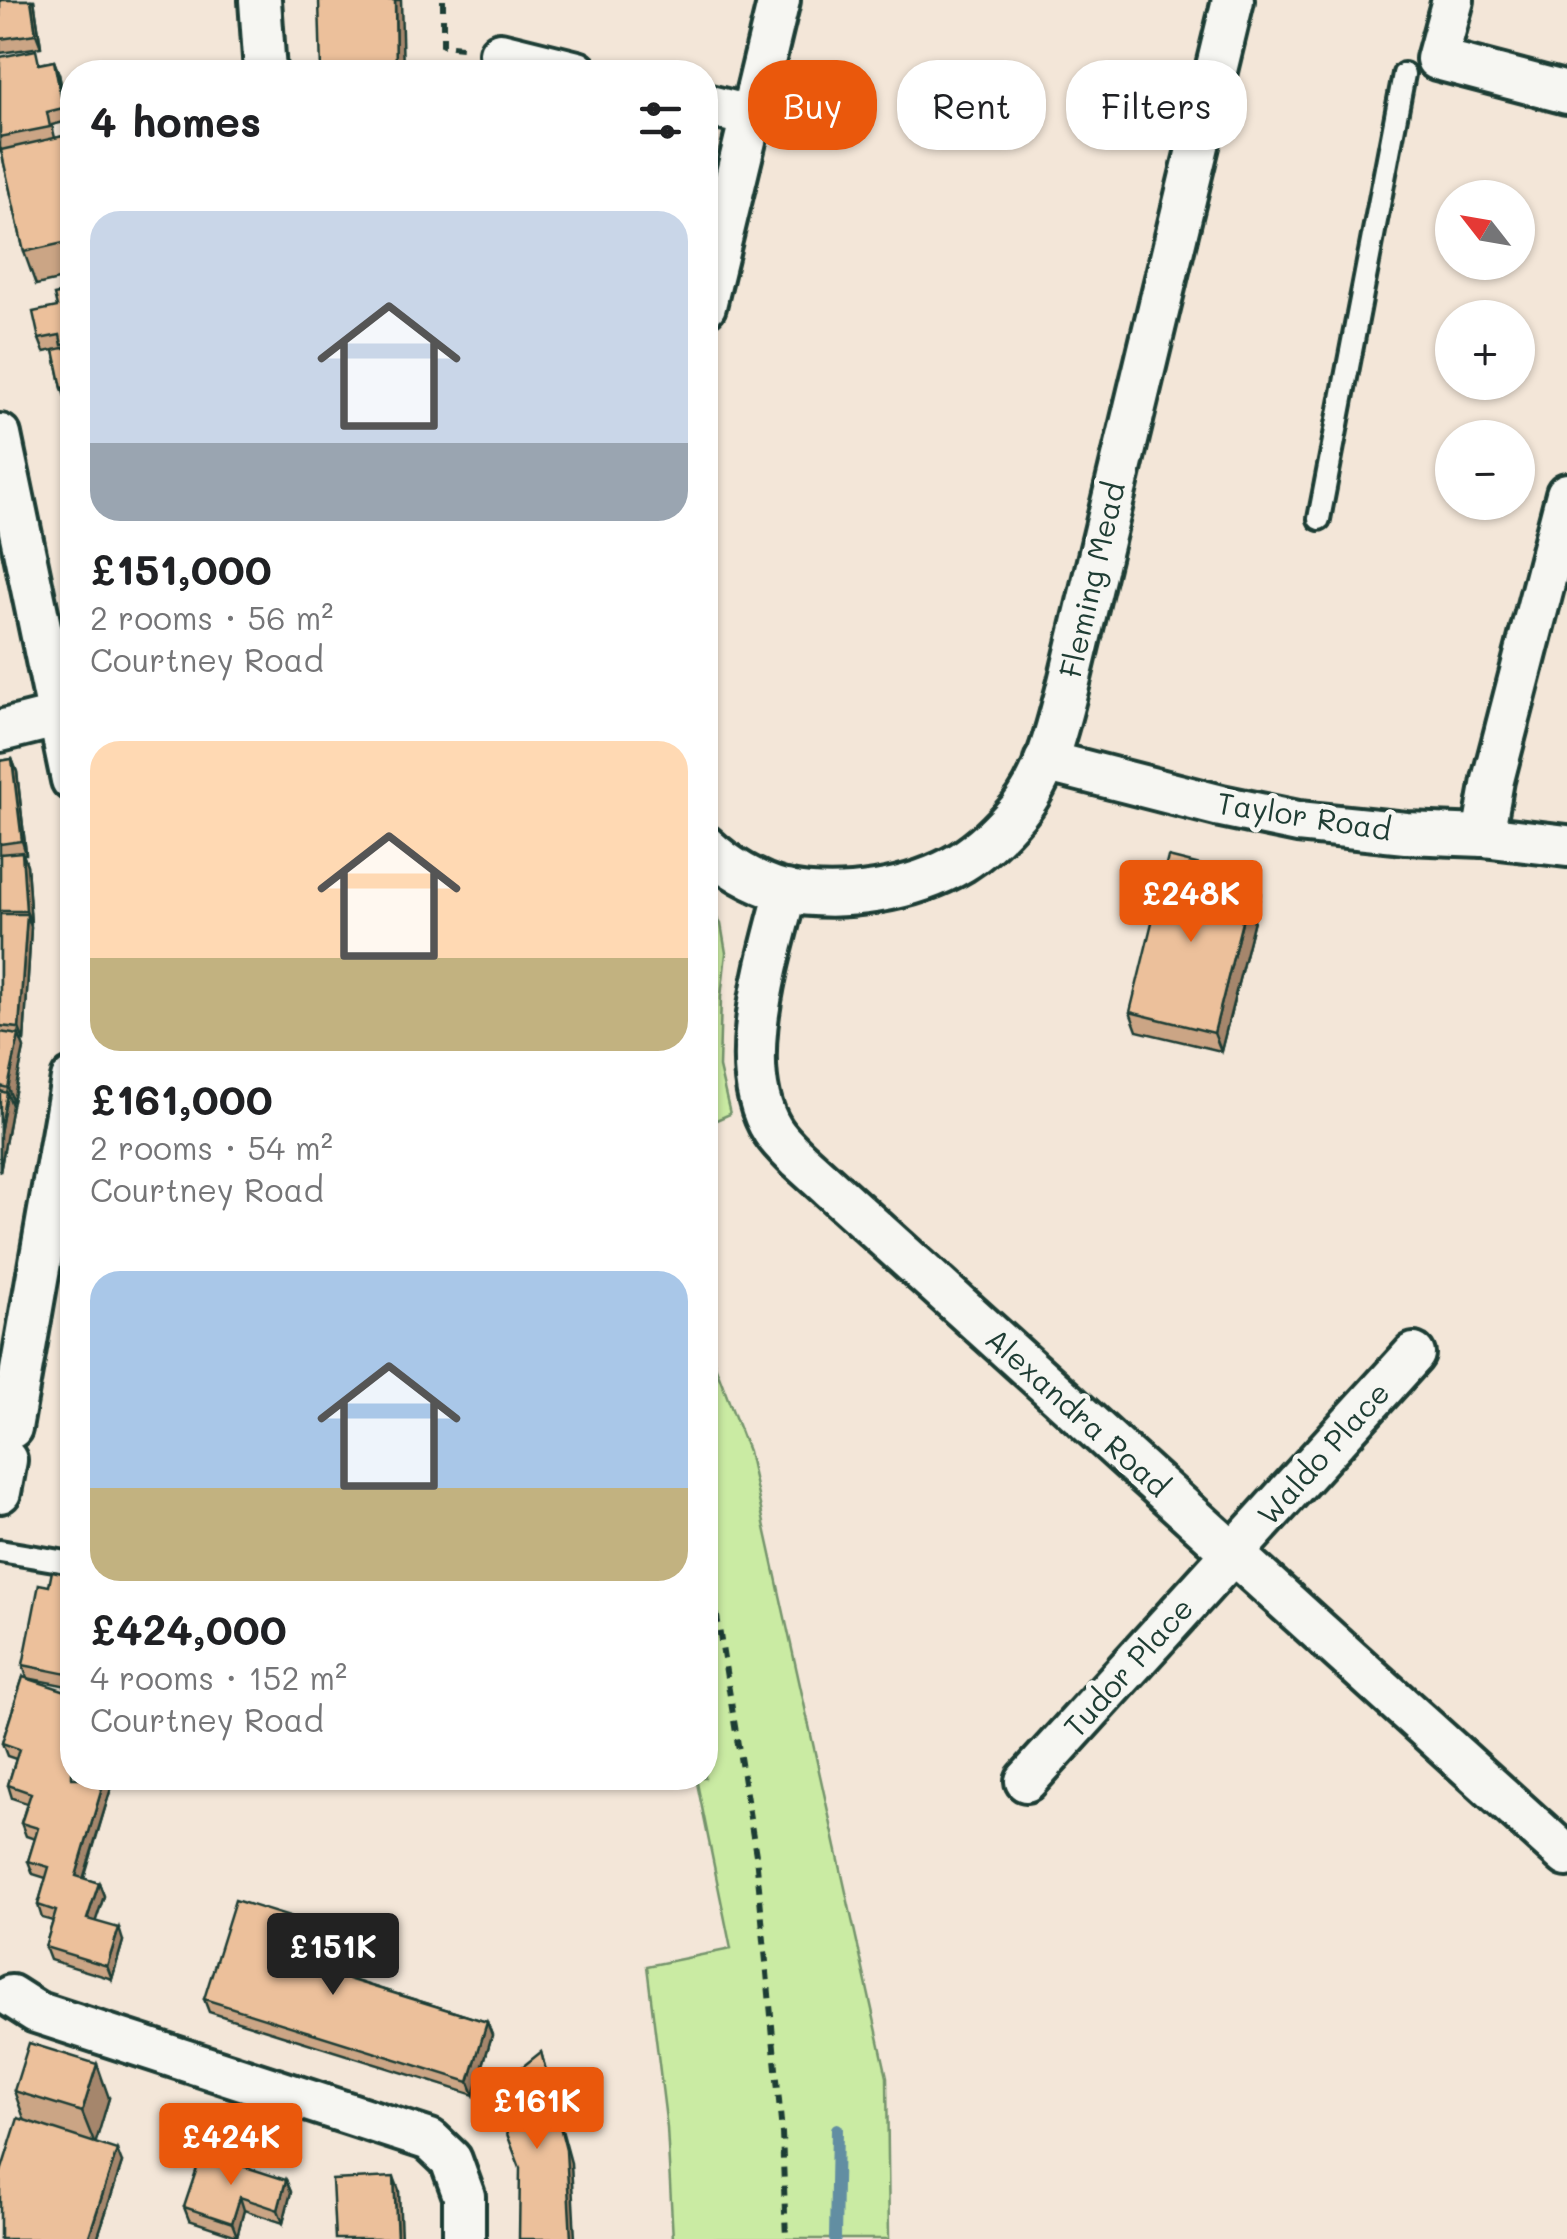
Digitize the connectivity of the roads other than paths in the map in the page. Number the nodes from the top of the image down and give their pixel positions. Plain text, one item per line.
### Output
1 (260, 0) edge
2 (779, 0) edge
3 (1233, 0) edge
4 (1453, 0) edge
5 (500, 53) dead end
6 (264, 60) edge
7 (528, 60) edge
8 (764, 60) edge
9 (1421, 67) junction
10 (1567, 93) edge
11 (718, 108) edge
12 (748, 116) edge
13 (748, 124) edge
14 (718, 251) edge
15 (0, 435) edge
16 (1567, 494) edge
17 (1319, 519) dead end
18 (60, 716) joint
19 (0, 732) edge
20 (1045, 761) junction
21 (1483, 836) junction
22 (1567, 846) edge
23 (718, 855) edge
24 (786, 891) junction
25 (60, 1144) edge
26 (1414, 1354) dead end
27 (6, 1434) edge
28 (0, 1551) edge
29 (1233, 1554) junction
30 (60, 1561) edge
31 (1026, 1781) dead end
32 (1567, 1856) edge
33 (4, 2001) edge
34 (464, 2239) edge

1 - 6 street
2 - 8 street
3 - 20 street, Fleming Mead
4 - 9 street
5 - 7 street
9 - 10 street
9 - 17 lane
11 - 12 street
13 - 14 street
15 - 18 street
16 - 21 street
18 - 19 street
20 - 21 street, Taylor Road
20 - 24 street, Fleming Mead
21 - 22 street, Taylor Road
23 - 24 street, Fleming Mead
24 - 29 street, Alexandra Road
25 - 27 street
26 - 29 street, Waldo Place
28 - 30 lane
29 - 31 street, Tudor Place
29 - 32 street, Alexandra Road
33 - 34 street

